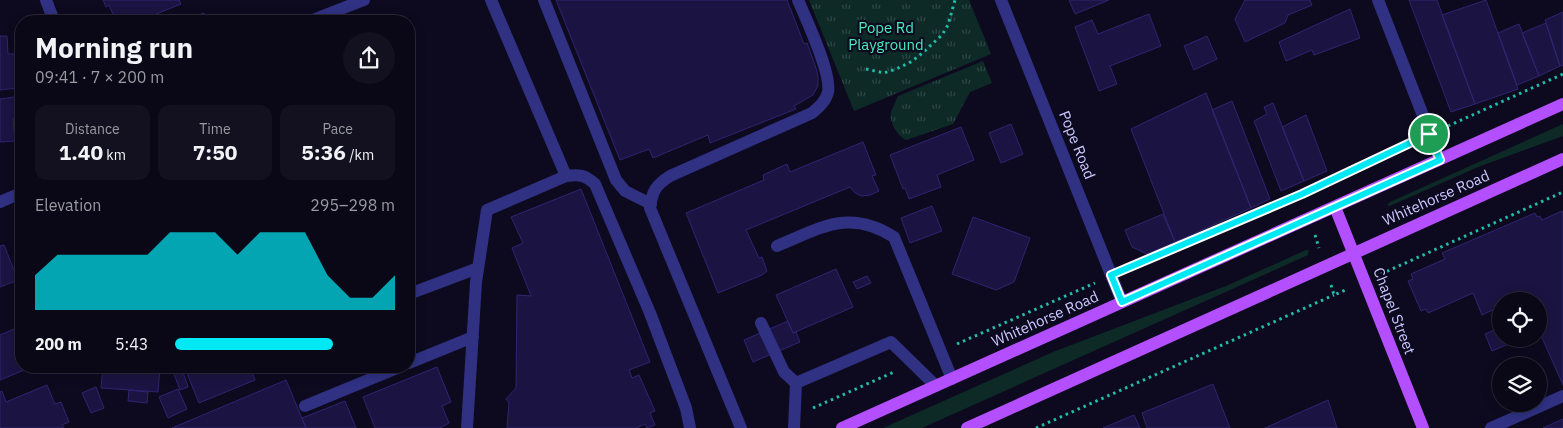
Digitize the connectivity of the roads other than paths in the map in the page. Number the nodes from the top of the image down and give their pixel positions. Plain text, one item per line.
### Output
1 (46, 0) edge
2 (364, 0) edge
3 (491, 0) edge
4 (544, 0) edge
5 (798, 0) edge
6 (1001, 0) edge
7 (1378, 0) edge
8 (52, 15) edge
9 (325, 15) edge
10 (1563, 104) edge
11 (1563, 159) edge
12 (1440, 160) junction
13 (566, 176) junction
14 (15, 196) edge
15 (0, 202) edge
16 (650, 204) junction
17 (1335, 206) junction
18 (777, 246) dead end
19 (1354, 253) junction
20 (478, 268) junction
21 (415, 292) edge
22 (1122, 302) junction
23 (761, 323) dead end
24 (473, 337) junction
25 (415, 361) edge
26 (385, 373) edge
27 (952, 379) junction
28 (796, 383) junction
29 (936, 386) junction
30 (1563, 396) edge
31 (305, 406) dead end
32 (795, 422) edge
33 (467, 428) edge
34 (690, 428) edge
35 (741, 428) edge
36 (842, 428) edge
37 (967, 428) edge
38 (1423, 428) edge
39 (1491, 428) edge

1 - 8 street
2 - 9 street
3 - 13 street
4 - 16 street
5 - 16 street
6 - 22 street, Pope Road
7 - 12 street
10 - 12 main road, Whitehorse Road
11 - 19 main road, Whitehorse Road
12 - 17 main road, Whitehorse Road
13 - 20 street
13 - 34 street
14 - 15 street
16 - 35 street
17 - 19 main road, Chapel Street
17 - 22 main road, Whitehorse Road
18 - 27 street
19 - 37 main road, Whitehorse Road
19 - 38 main road, Chapel Street
20 - 21 street
20 - 24 street
22 - 27 main road, Whitehorse Road
23 - 28 street
24 - 25 street
24 - 33 street
26 - 31 street
27 - 29 main road, Whitehorse Road
28 - 29 street
28 - 32 street
29 - 36 main road, Whitehorse Road
30 - 39 street

